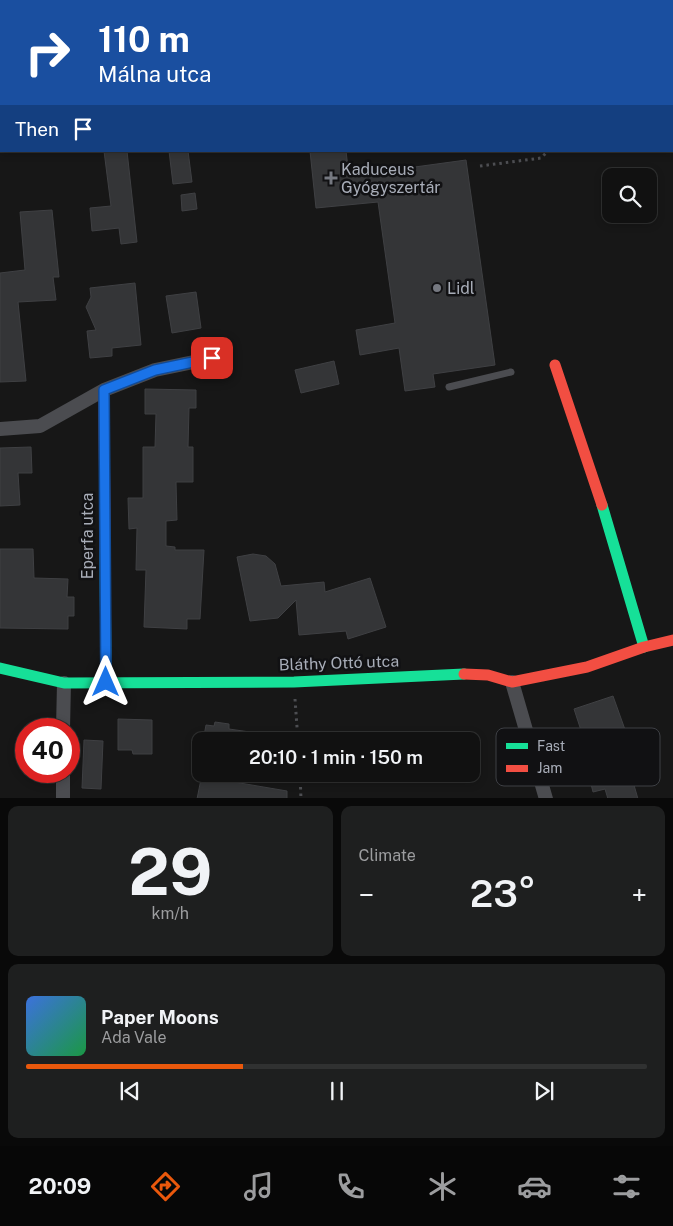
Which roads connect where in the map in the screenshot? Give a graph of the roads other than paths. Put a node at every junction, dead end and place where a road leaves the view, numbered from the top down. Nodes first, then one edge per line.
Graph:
1 (212, 358) dead end
2 (556, 365) dead end
3 (511, 372) dead end
4 (449, 387) dead end
5 (104, 390) junction
6 (0, 429) edge
7 (673, 640) edge
8 (644, 647) junction
9 (0, 668) edge
10 (106, 682) junction
11 (512, 682) junction
12 (64, 683) junction
13 (63, 718) edge
14 (525, 728) edge
15 (63, 783) edge
16 (542, 786) edge
17 (62, 798) edge
18 (546, 798) edge

1 - 5 street
2 - 8 street
3 - 4 lane
5 - 6 street
5 - 10 street, Eperfa utca
7 - 8 street, Bláthy Ottó utca
8 - 11 street, Bláthy Ottó utca
9 - 12 street, Bláthy Ottó utca
10 - 11 street, Bláthy Ottó utca
10 - 12 street, Bláthy Ottó utca
11 - 14 street
12 - 13 street
15 - 17 street
16 - 18 street

